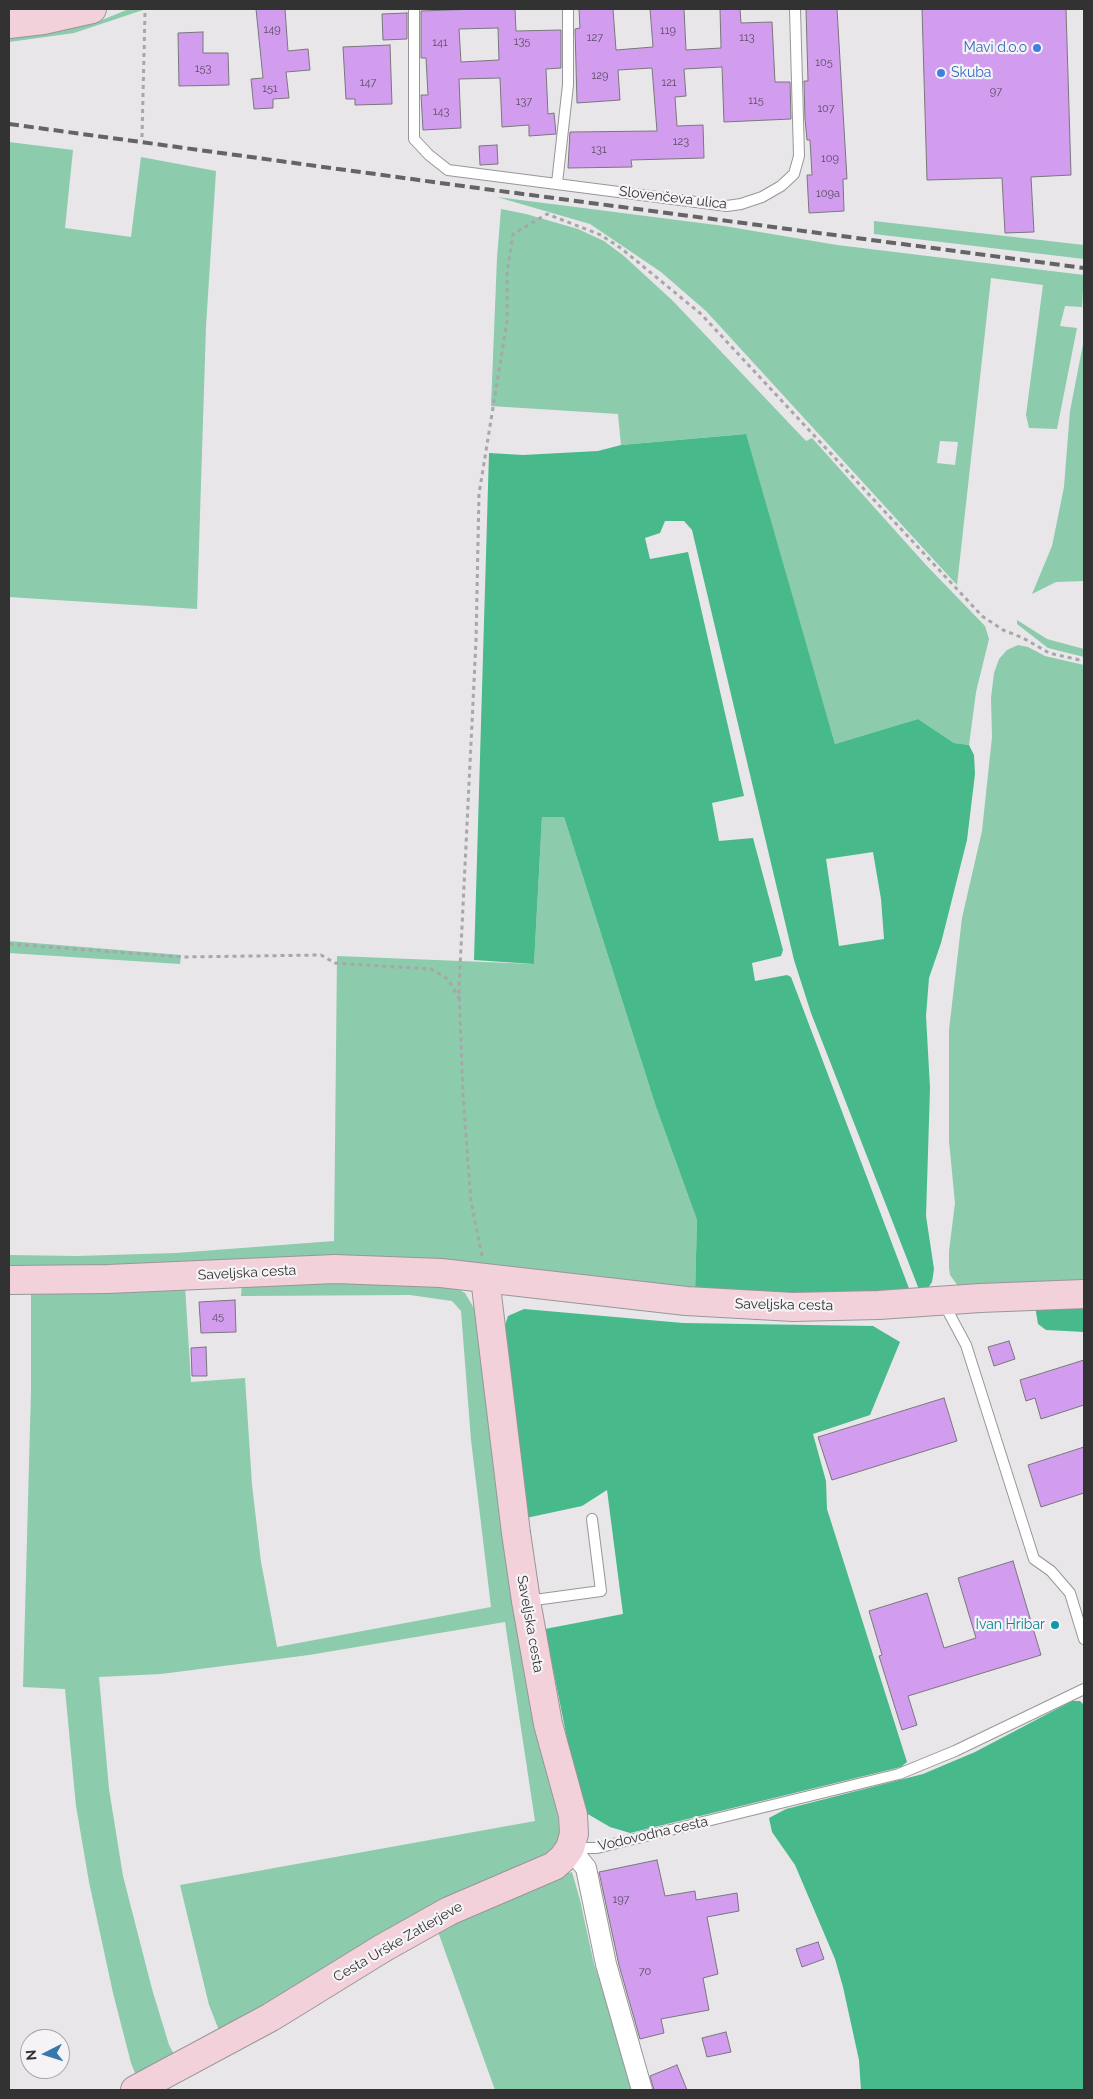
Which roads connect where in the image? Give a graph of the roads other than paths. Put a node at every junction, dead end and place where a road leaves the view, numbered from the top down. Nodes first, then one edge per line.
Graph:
1 (92, 9) edge
2 (414, 9) edge
3 (568, 9) edge
4 (795, 9) edge
5 (9, 24) edge
6 (557, 183) junction
7 (486, 1278) junction
8 (9, 1280) edge
9 (1084, 1294) edge
10 (942, 1301) junction
11 (592, 1519) dead end
12 (526, 1601) junction
13 (1084, 1639) edge
14 (1084, 1689) edge
15 (570, 1848) junction
16 (135, 2090) edge
17 (642, 2090) edge

1 - 5 street
2 - 6 lane, Slovenčeva ulica
3 - 6 lane
4 - 6 lane, Slovenčeva ulica
7 - 8 street, Saveljska cesta
7 - 10 street, Saveljska cesta
7 - 12 street, Saveljska cesta
9 - 10 street, Saveljska cesta
10 - 13 lane
11 - 12 lane
12 - 15 street, Saveljska cesta
14 - 15 lane, Vodovodna cesta
15 - 16 street, Cesta Urške Zatlerjeve
15 - 17 street

